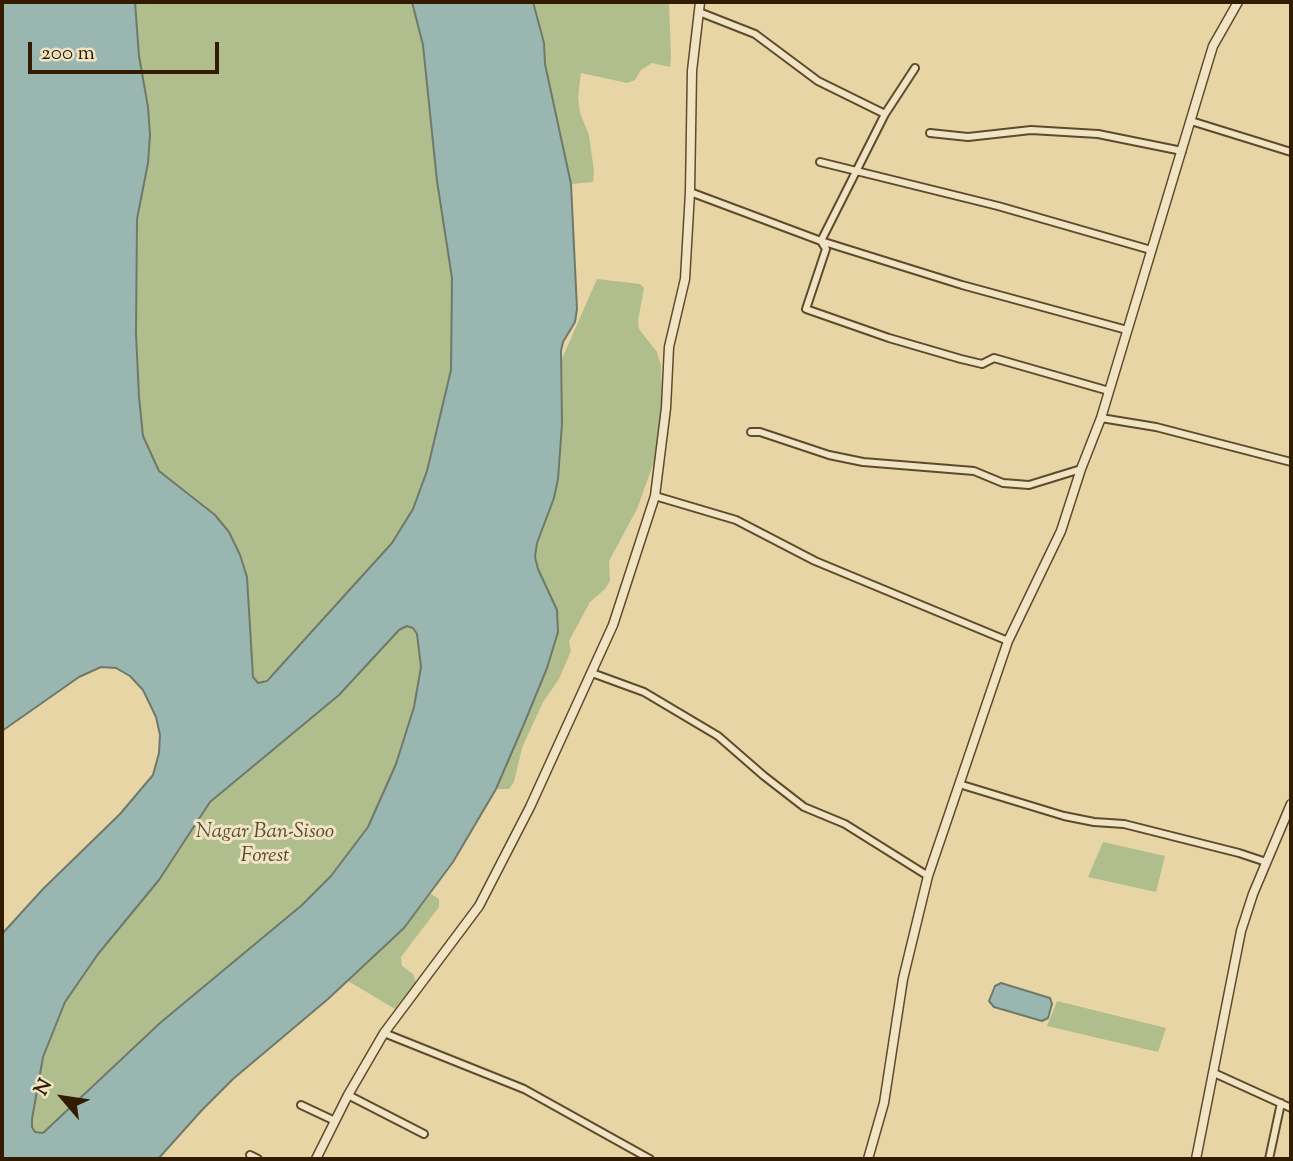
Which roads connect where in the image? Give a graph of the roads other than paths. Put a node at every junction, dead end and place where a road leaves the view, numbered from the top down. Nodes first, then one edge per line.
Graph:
1 (700, 2) edge
2 (1238, 2) edge
3 (699, 12) junction
4 (915, 68) dead end
5 (885, 114) junction
6 (1191, 121) junction
7 (930, 133) dead end
8 (1182, 151) junction
9 (1291, 152) edge
10 (820, 162) dead end
11 (856, 170) junction
12 (690, 192) junction
13 (821, 241) junction
14 (1151, 250) junction
15 (1127, 330) junction
16 (1109, 391) junction
17 (1101, 418) junction
18 (751, 432) dead end
19 (1291, 462) edge
20 (1081, 469) junction
21 (655, 496) junction
22 (1008, 641) junction
23 (592, 673) junction
24 (959, 784) junction
25 (1291, 804) edge
26 (1266, 862) junction
27 (928, 876) junction
28 (384, 1032) junction
29 (1214, 1073) junction
30 (348, 1095) junction
31 (1281, 1103) junction
32 (301, 1105) dead end
33 (1291, 1108) edge
34 (335, 1121) junction
35 (424, 1134) dead end
36 (635, 1151) junction
37 (250, 1155) dead end
38 (258, 1159) edge
39 (316, 1159) edge
40 (633, 1159) edge
41 (650, 1159) edge
42 (868, 1159) edge
43 (1196, 1159) edge
44 (1269, 1159) edge

1 - 3 street
2 - 6 street
3 - 5 street
3 - 12 street
4 - 5 street
5 - 11 street
6 - 8 street
6 - 9 street
7 - 8 street
8 - 14 street
10 - 11 street
11 - 13 street
11 - 14 street
12 - 13 street
12 - 21 street
13 - 15 street
13 - 16 street
14 - 15 street
15 - 16 street
16 - 17 street
17 - 19 street
17 - 20 street
18 - 20 street
20 - 22 street
21 - 22 street
21 - 23 street
22 - 24 street
23 - 27 street
23 - 28 street
24 - 26 street
24 - 27 street
25 - 26 street
26 - 29 street
27 - 42 street
28 - 30 street
28 - 36 street
29 - 31 street
29 - 43 street
30 - 34 street
30 - 35 street
31 - 33 street
31 - 44 street
32 - 34 street
34 - 39 street
36 - 40 street
36 - 41 street
37 - 38 street

